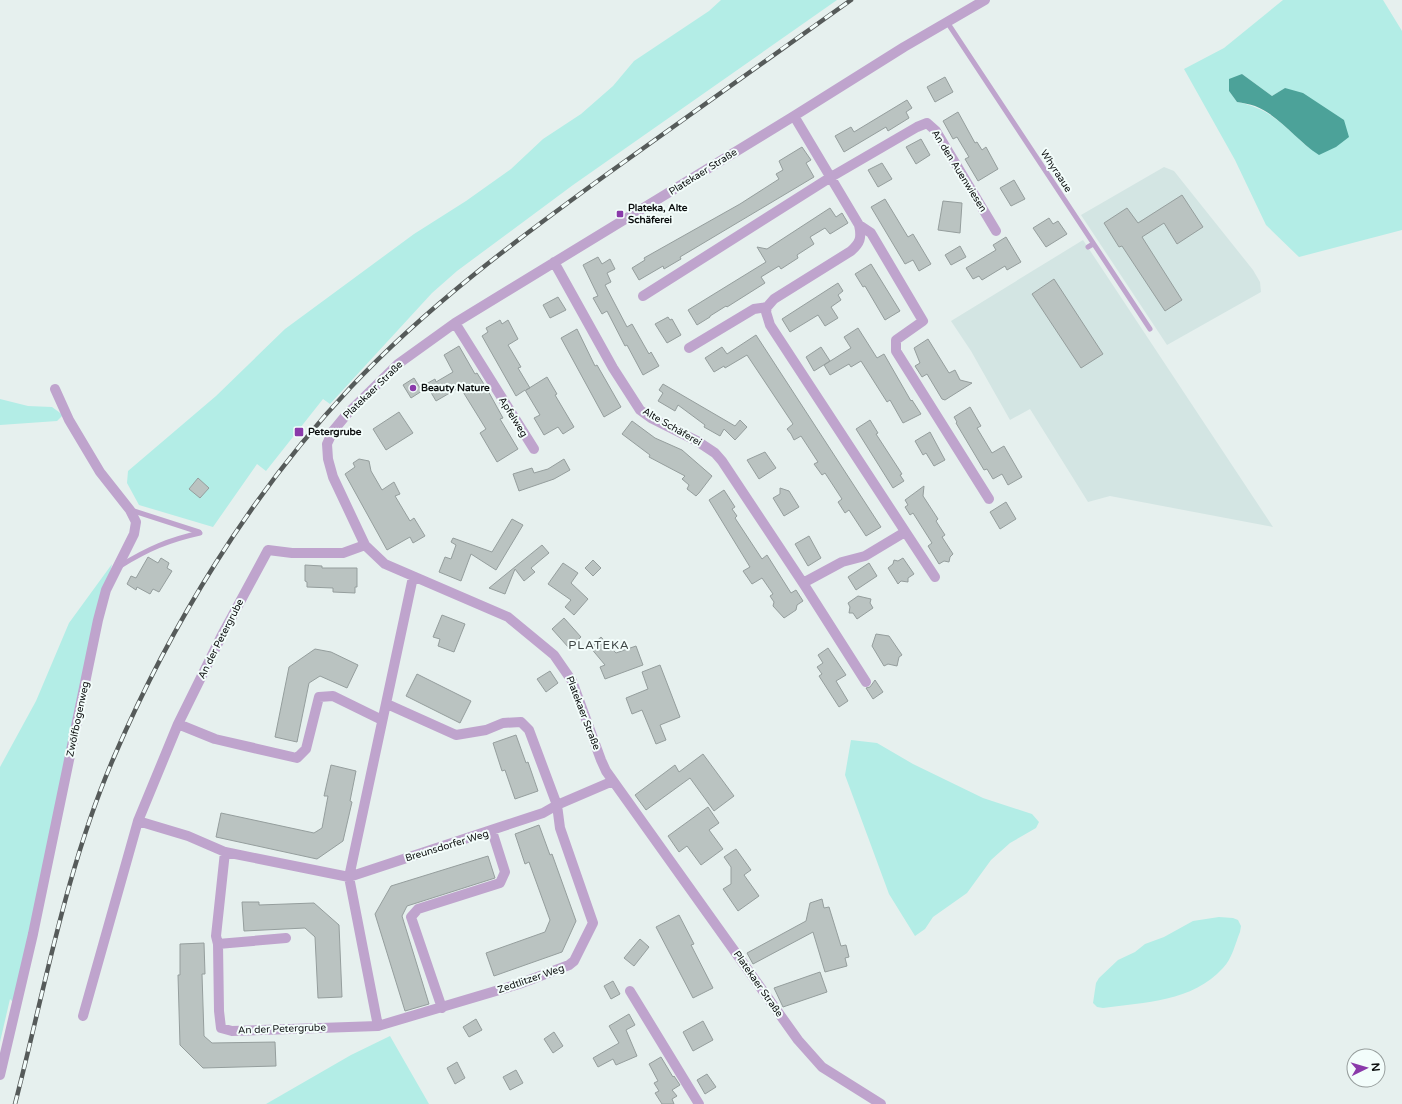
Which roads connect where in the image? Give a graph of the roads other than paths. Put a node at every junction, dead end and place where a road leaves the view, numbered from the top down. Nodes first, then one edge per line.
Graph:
1 (985, 0) edge
2 (947, 22) junction
3 (794, 116) junction
4 (831, 177) junction
5 (859, 225) junction
6 (996, 231) dead end
7 (1093, 244) junction
8 (1088, 247) dead end
9 (554, 262) junction
10 (643, 296) dead end
11 (767, 307) junction
12 (455, 323) junction
13 (1150, 329) dead end
14 (689, 348) dead end
15 (54, 389) dead end
16 (534, 449) dead end
17 (989, 499) dead end
18 (130, 510) junction
19 (905, 532) junction
20 (365, 545) junction
21 (119, 567) junction
22 (412, 577) junction
23 (935, 577) dead end
24 (803, 583) junction
25 (866, 682) dead end
26 (387, 704) junction
27 (382, 720) junction
28 (178, 724) junction
29 (613, 781) junction
30 (557, 805) junction
31 (138, 821) junction
32 (492, 831) junction
33 (225, 852) junction
34 (349, 877) junction
35 (286, 938) dead end
36 (218, 944) junction
37 (630, 991) dead end
38 (442, 1008) junction
39 (83, 1016) dead end
40 (378, 1026) junction
41 (0, 1075) edge
42 (699, 1104) edge
43 (881, 1104) edge

1 - 2 street, Platekaer Straße
2 - 3 street, Platekaer Straße
2 - 7 lane, Whyraaue
3 - 4 street
3 - 9 street, Platekaer Straße
4 - 5 street
4 - 6 street, An den Auenwiesen
4 - 10 street
5 - 11 street
5 - 17 street
7 - 8 lane
7 - 13 lane, Whyraaue
9 - 12 street, Platekaer Straße
9 - 24 street, Alte Schäferei
11 - 14 street
11 - 19 street
12 - 16 street, Apfelweg
12 - 20 street, Platekaer Straße
15 - 18 street, Zwölfbogenweg
18 - 21 street, Zwölfbogenweg
18 - 21 lane
19 - 23 street
19 - 24 street
20 - 22 street, Platekaer Straße
20 - 28 street, An der Petergrube
21 - 41 street, Zwölfbogenweg
22 - 26 street
22 - 29 street, Platekaer Straße
24 - 25 street, Alte Schäferei
26 - 27 street
26 - 30 street, Zedtlitzer Weg
27 - 28 street
27 - 34 street
28 - 31 street, An der Petergrube
29 - 30 street
29 - 43 street, Platekaer Straße
30 - 32 street
30 - 38 street, Zedtlitzer Weg
31 - 33 street
31 - 39 street, An der Petergrube
32 - 34 street, Breunsdorfer Weg
32 - 38 street, Breunsdorfer Weg
33 - 34 street
33 - 36 street, An der Petergrube
34 - 40 street
35 - 36 street
36 - 40 street, An der Petergrube
37 - 42 street
38 - 40 street

